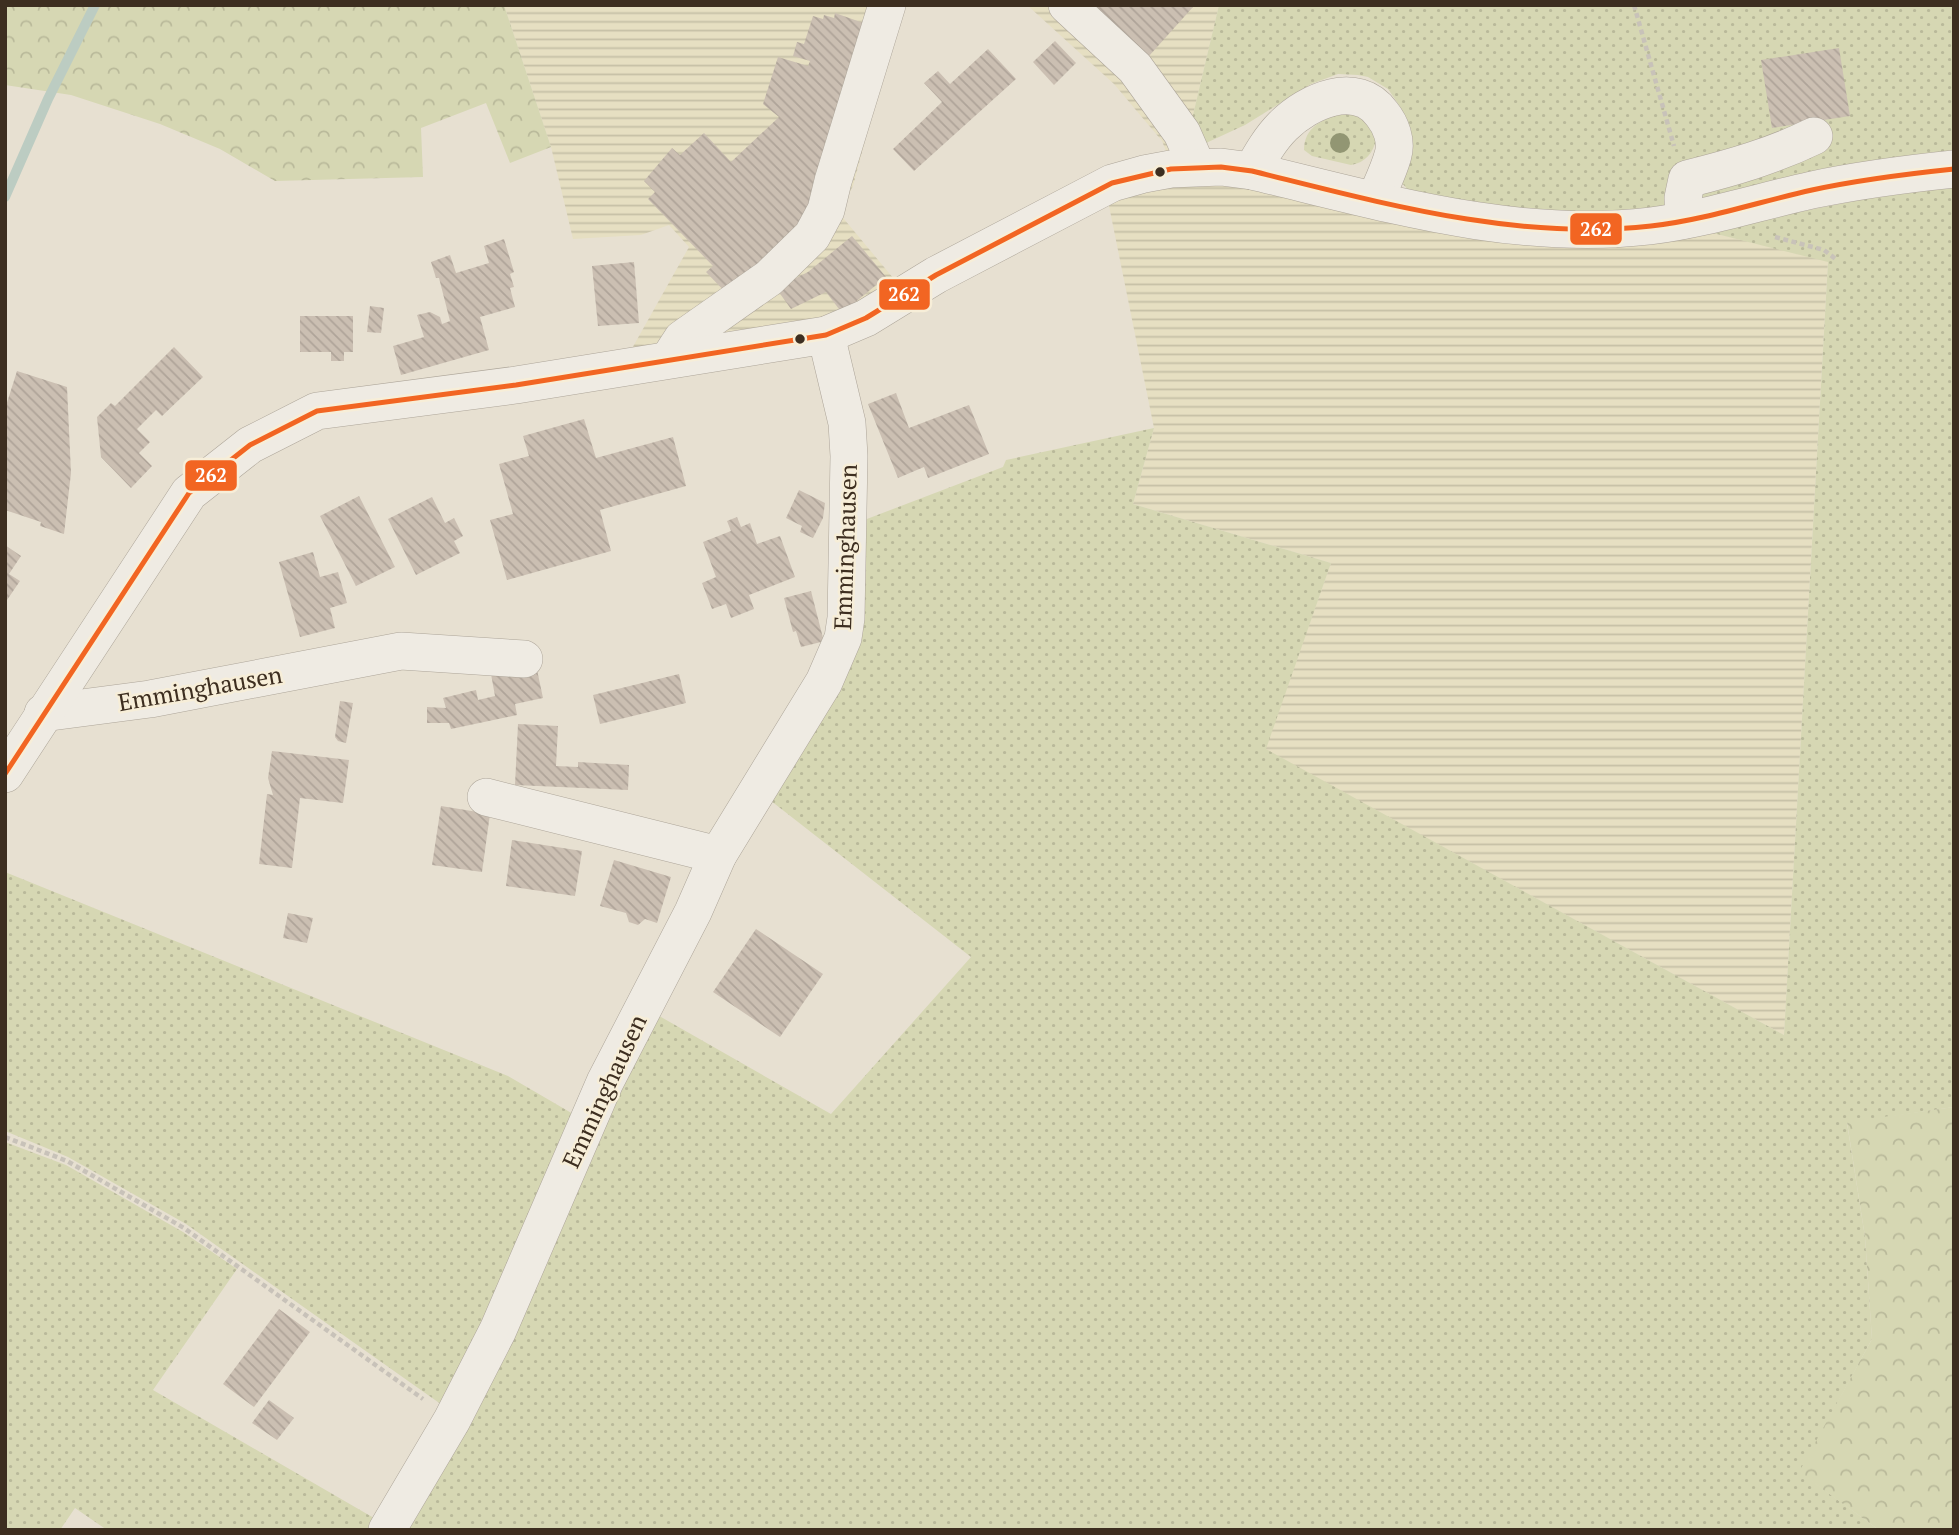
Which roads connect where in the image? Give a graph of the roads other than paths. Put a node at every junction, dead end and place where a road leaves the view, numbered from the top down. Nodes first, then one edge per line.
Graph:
1 (887, 5) edge
2 (1067, 5) edge
3 (1814, 136) dead end
4 (1184, 168) junction
5 (1954, 169) edge
6 (1252, 171) junction
7 (1375, 201) junction
8 (1684, 220) junction
9 (826, 335) junction
10 (668, 359) junction
11 (524, 659) dead end
12 (43, 713) junction
13 (5, 774) edge
14 (486, 797) dead end
15 (719, 855) junction
16 (387, 1530) edge

1 - 10 street
2 - 4 street
3 - 8 street
4 - 6 street
4 - 9 street
5 - 8 street
6 - 7 street
6 - 7 street
7 - 8 street
9 - 10 street
9 - 15 street, Emminghausen
10 - 12 street
11 - 12 street, Emminghausen
12 - 13 street
14 - 15 street
15 - 16 street, Emminghausen

